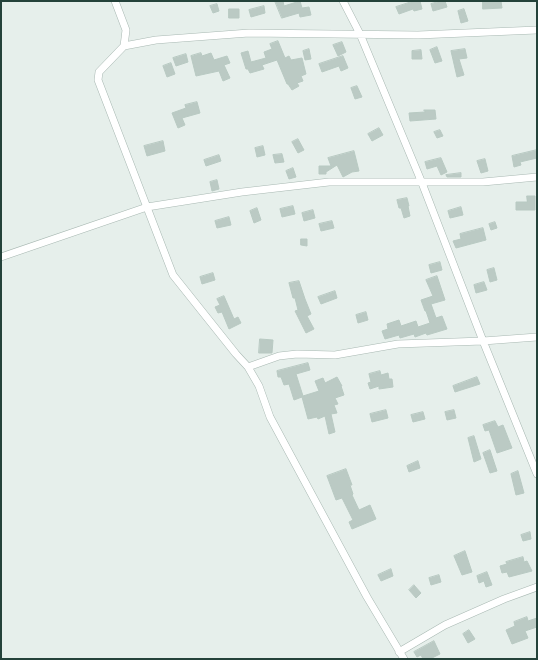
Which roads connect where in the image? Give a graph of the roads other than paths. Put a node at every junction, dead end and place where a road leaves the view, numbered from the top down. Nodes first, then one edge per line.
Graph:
1 (115, 1) edge
2 (343, 1) edge
3 (537, 30) edge
4 (360, 34) junction
5 (124, 46) junction
6 (537, 177) edge
7 (422, 183) junction
8 (147, 207) junction
9 (1, 257) edge
10 (537, 336) edge
11 (483, 341) junction
12 (248, 367) junction
13 (537, 474) edge
14 (537, 587) edge
15 (399, 652) junction
16 (404, 659) edge

1 - 5 street
2 - 4 street
3 - 4 street
4 - 5 street
4 - 7 street
5 - 8 street
6 - 7 street
7 - 8 street
7 - 11 street
8 - 9 street
8 - 12 street
10 - 11 street
11 - 12 street
11 - 13 street
12 - 15 street
14 - 15 street
15 - 16 street

